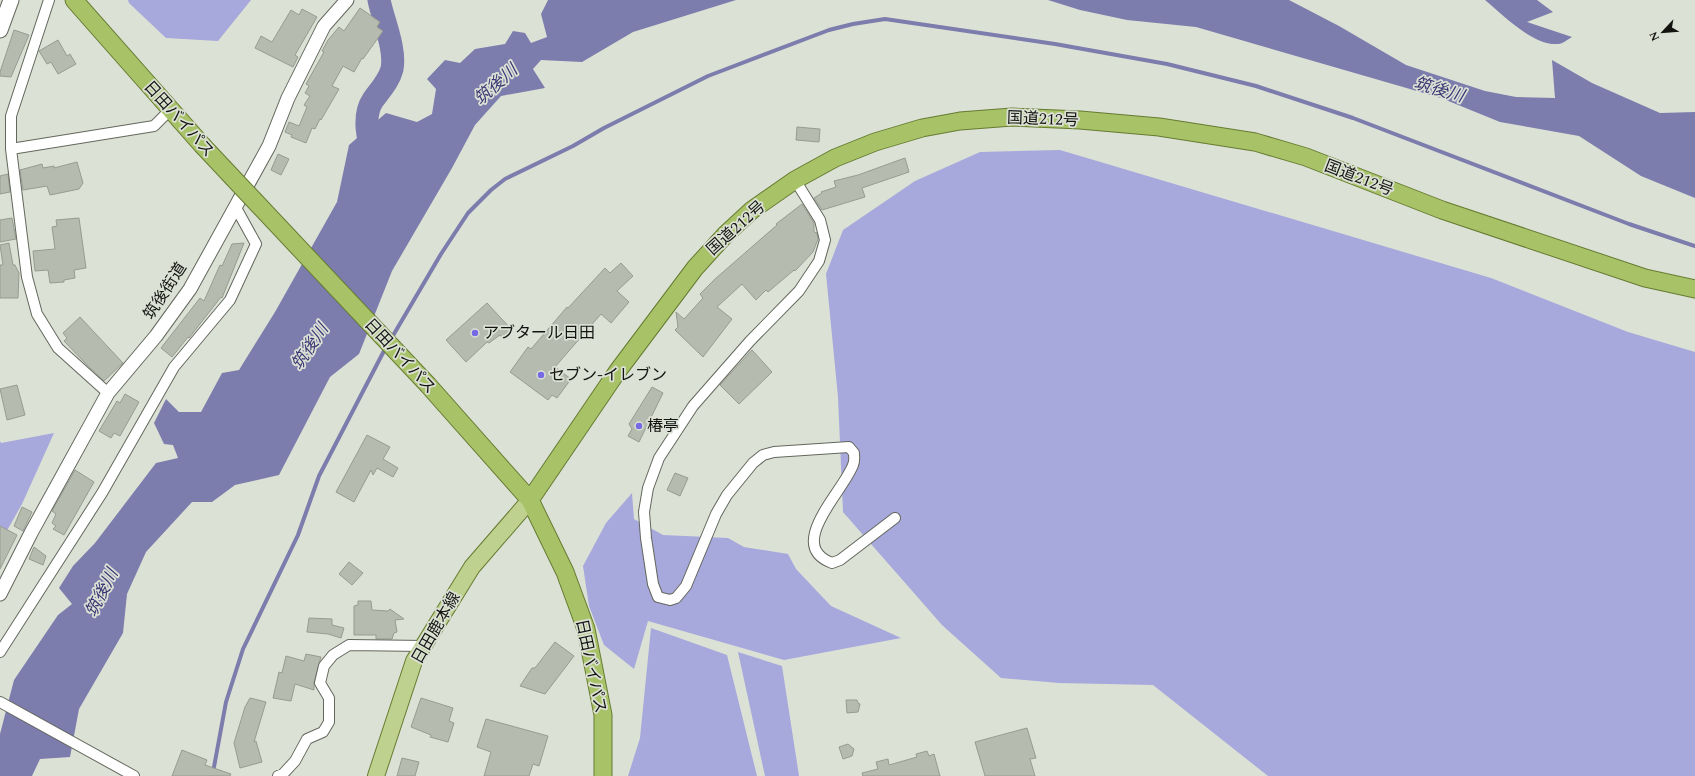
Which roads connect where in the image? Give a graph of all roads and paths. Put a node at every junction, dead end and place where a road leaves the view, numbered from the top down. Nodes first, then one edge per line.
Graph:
1 (11, 0) edge
2 (49, 0) edge
3 (74, 0) edge
4 (347, 0) edge
5 (0, 30) edge
6 (170, 110) junction
7 (11, 149) junction
8 (795, 180) junction
9 (235, 206) junction
10 (1695, 289) edge
11 (108, 393) junction
12 (530, 500) junction
13 (894, 518) dead end
14 (0, 594) edge
15 (424, 646) junction
16 (0, 652) edge
17 (0, 702) edge
18 (134, 776) edge
19 (278, 776) edge
20 (376, 776) edge
21 (603, 776) edge

1 - 5 main road
2 - 7 street
3 - 6 highway, 日田バイパス
4 - 9 street, 筑後街道
6 - 7 street
6 - 12 highway, 日田バイパス, bridge
7 - 11 street
8 - 10 highway, 国道212号
8 - 12 highway, 国道212号
8 - 13 street
9 - 11 street, 筑後街道
9 - 16 street
11 - 14 street, 筑後街道
12 - 15 main road, 日田鹿本線
12 - 21 highway, 日田バイパス
15 - 19 street
15 - 20 main road, 日田鹿本線
17 - 18 street

